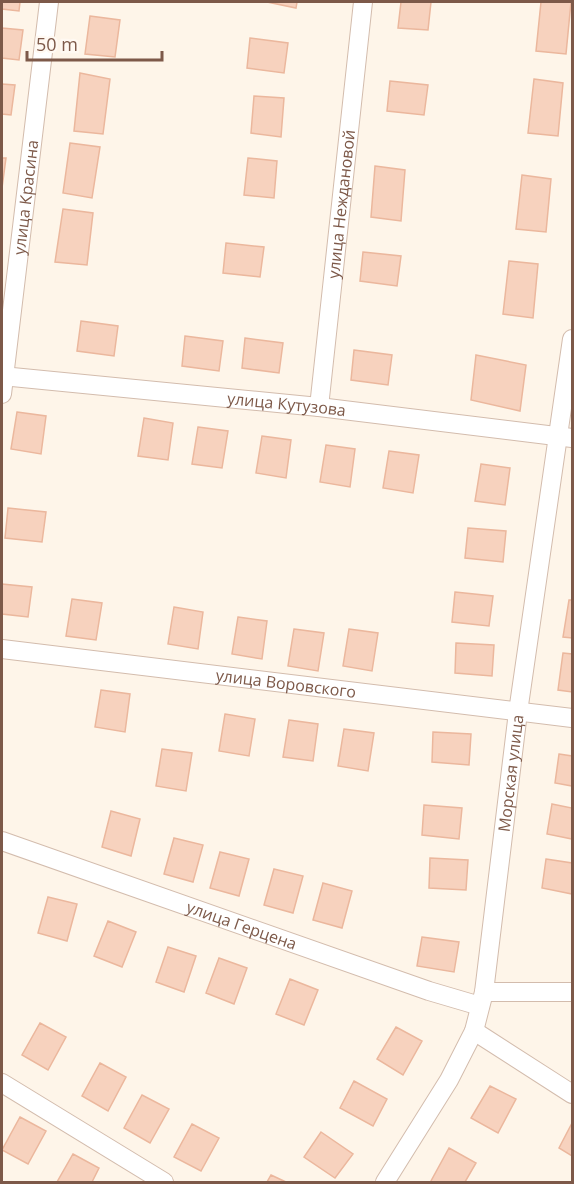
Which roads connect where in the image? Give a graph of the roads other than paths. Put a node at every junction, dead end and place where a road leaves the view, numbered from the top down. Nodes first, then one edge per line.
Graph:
1 (50, 2) edge
2 (363, 2) edge
3 (573, 339) edge
4 (2, 382) edge
5 (319, 406) junction
6 (566, 437) edge
7 (2, 649) edge
8 (518, 712) junction
9 (573, 718) edge
10 (2, 841) edge
11 (573, 992) edge
12 (482, 999) junction
13 (474, 1031) junction
14 (2, 1083) edge
15 (573, 1094) edge
16 (164, 1182) edge
17 (385, 1182) edge

1 - 4 street, улица Красина
2 - 5 street, улица Неждановой
3 - 6 street, Морская улица
4 - 5 street, улица Кутузова
5 - 6 street, улица Кутузова
6 - 8 street, Морская улица
7 - 8 street, улица Воровского
8 - 9 street, улица Воровского
8 - 12 street, Морская улица
10 - 12 street, улица Герцена
11 - 12 street, улица Герцена
12 - 13 street, Морская улица
13 - 15 street
13 - 17 street, Морская улица
14 - 16 street

